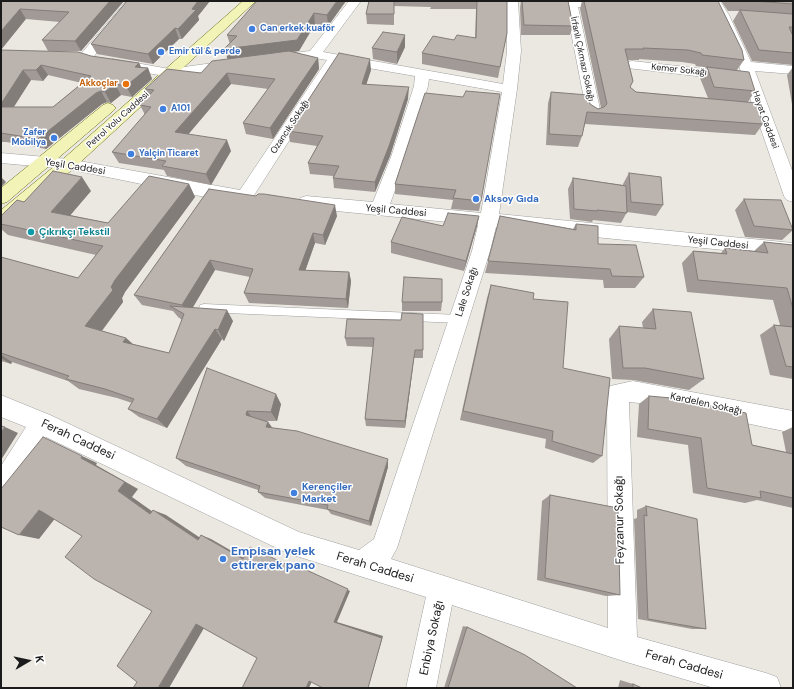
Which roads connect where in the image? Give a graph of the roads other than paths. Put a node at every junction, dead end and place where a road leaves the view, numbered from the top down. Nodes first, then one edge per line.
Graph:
1 (132, 1) edge
2 (234, 1) edge
3 (250, 1) edge
4 (355, 1) edge
5 (512, 2) edge
6 (571, 4) junction
7 (619, 4) edge
8 (698, 4) edge
9 (717, 7) edge
10 (738, 16) dead end
11 (314, 54) junction
12 (72, 57) edge
13 (86, 57) junction
14 (335, 58) junction
15 (261, 61) edge
16 (246, 63) edge
17 (632, 65) dead end
18 (793, 70) edge
19 (163, 71) junction
20 (748, 72) junction
21 (422, 73) junction
22 (510, 89) junction
23 (744, 107) edge
24 (760, 109) junction
25 (594, 114) edge
26 (1, 158) edge
27 (45, 162) junction
28 (68, 164) junction
29 (253, 196) joint
30 (793, 196) edge
31 (1, 198) edge
32 (292, 200) edge
33 (379, 210) junction
34 (488, 219) junction
35 (1, 220) edge
36 (793, 250) edge
37 (204, 308) edge
38 (459, 319) junction
39 (618, 393) joint
40 (1, 406) edge
41 (793, 422) edge
42 (42, 423) junction
43 (1, 488) edge
44 (362, 564) junction
45 (442, 588) junction
46 (623, 647) junction
47 (421, 688) edge
48 (766, 688) edge

1 - 13 street
2 - 19 main road, Petrol Yolu Caddesi
3 - 19 main road, Petrol Yolu Caddesi
4 - 11 street
5 - 6 street
5 - 22 street, Lale Sokağı
6 - 7 street
6 - 25 street, İrfanlı Çıkmazı Sokağı
8 - 9 street
9 - 10 street
9 - 20 street, Hayat Caddesi
11 - 14 street
11 - 15 street
12 - 13 street
13 - 19 street
14 - 21 street
14 - 29 street, Ozancık Sokağı
16 - 19 street
17 - 20 street, Kemer Sokağı
18 - 20 street, Kemer Sokağı
19 - 27 main road, Petrol Yolu Caddesi
19 - 28 main road, Petrol Yolu Caddesi
20 - 24 street, Hayat Caddesi
21 - 22 street
21 - 33 street
22 - 34 street, Lale Sokağı
23 - 24 street
24 - 30 street, Hayat Caddesi
26 - 27 street, Yeşil Caddesi
27 - 28 street, Yeşil Caddesi
27 - 31 main road, Petrol Yolu Caddesi
28 - 29 street, Yeşil Caddesi
28 - 35 main road, Petrol Yolu Caddesi
32 - 33 street, Yeşil Caddesi
33 - 34 street, Yeşil Caddesi
34 - 36 street, Yeşil Caddesi
34 - 38 street, Lale Sokağı
37 - 38 lane
38 - 44 street, Lale Sokağı
39 - 41 street, Kardelen Sokağı
39 - 46 street, Feyzanur Sokağı
40 - 42 street, Ferah Caddesi
42 - 43 street
42 - 44 street, Ferah Caddesi
44 - 45 street, Ferah Caddesi
45 - 46 street, Ferah Caddesi
45 - 47 street, Enbiya Sokağı
46 - 48 street, Ferah Caddesi

